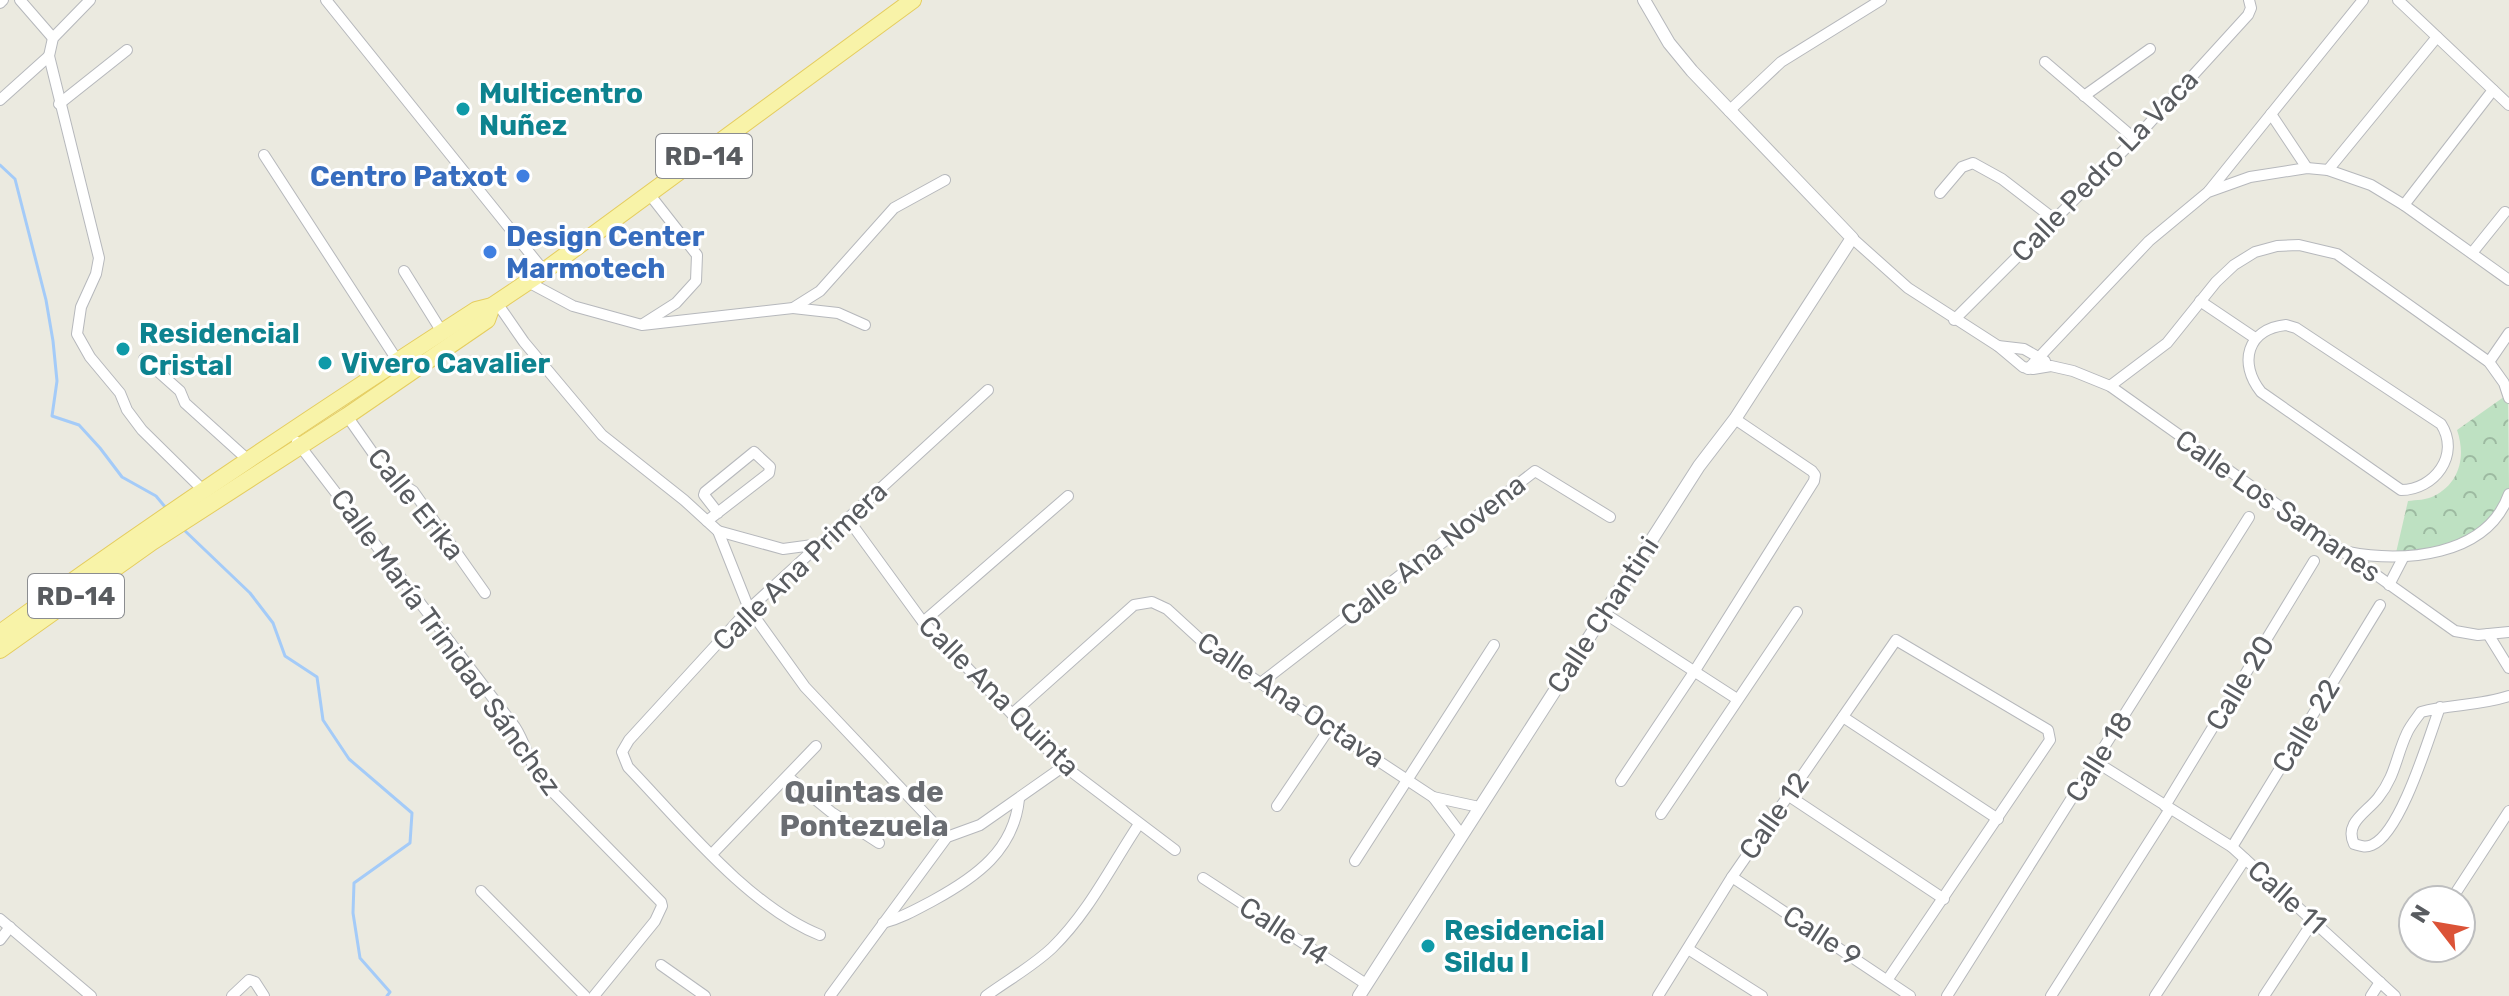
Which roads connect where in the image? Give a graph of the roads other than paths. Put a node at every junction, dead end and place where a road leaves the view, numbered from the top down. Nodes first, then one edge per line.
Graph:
1 (20, 0) edge
2 (90, 0) edge
3 (326, 0) edge
4 (913, 0) edge
5 (1644, 0) edge
6 (1881, 0) edge
7 (2363, 0) edge
8 (2398, 0) edge
9 (2250, 4) edge
10 (2437, 37) junction
11 (53, 38) junction
12 (2150, 49) dead end
13 (127, 50) dead end
14 (49, 56) junction
15 (2045, 62) dead end
16 (2493, 90) junction
17 (2084, 96) junction
18 (0, 100) edge
19 (59, 104) junction
20 (2509, 105) edge
21 (1729, 111) junction
22 (2271, 114) junction
23 (2135, 139) junction
24 (264, 155) dead end
25 (2307, 168) junction
26 (2328, 170) junction
27 (945, 180) dead end
28 (2208, 192) junction
29 (1940, 193) dead end
30 (650, 195) junction
31 (2404, 205) junction
32 (2505, 212) dead end
33 (2054, 219) junction
34 (1852, 238) junction
35 (2472, 253) junction
36 (404, 271) dead end
37 (544, 271) junction
38 (2509, 280) edge
39 (528, 282) junction
40 (2200, 301) junction
41 (494, 304) junction
42 (793, 308) junction
43 (1954, 320) junction
44 (642, 325) junction
45 (865, 325) dead end
46 (442, 332) junction
47 (2509, 333) edge
48 (2255, 338) junction
49 (1998, 346) junction
50 (2040, 356) junction
51 (144, 359) dead end
52 (397, 360) junction
53 (2489, 362) junction
54 (2048, 365) junction
55 (2028, 369) junction
56 (2110, 386) junction
57 (988, 390) dead end
58 (2509, 398) edge
59 (347, 416) junction
60 (1735, 419) junction
61 (289, 430) junction
62 (299, 446) junction
63 (247, 459) junction
64 (198, 492) junction
65 (2509, 494) edge
66 (1068, 496) dead end
67 (718, 513) junction
68 (1610, 517) dead end
69 (2249, 517) dead end
70 (848, 519) junction
71 (707, 521) junction
72 (718, 531) junction
73 (147, 536) junction
74 (820, 544) junction
75 (2342, 551) junction
76 (2403, 558) junction
77 (2314, 561) dead end
78 (2389, 585) junction
79 (485, 593) dead end
80 (2380, 605) dead end
81 (749, 609) junction
82 (1797, 612) dead end
83 (1604, 613) junction
84 (923, 622) junction
85 (2509, 632) edge
86 (0, 633) edge
87 (2488, 634) junction
88 (1494, 645) dead end
89 (0, 650) edge
90 (2509, 668) edge
91 (1694, 672) junction
92 (1262, 682) junction
93 (2509, 696) edge
94 (1737, 699) junction
95 (2440, 707) junction
96 (1012, 714) junction
97 (1843, 717) junction
98 (1329, 729) junction
99 (816, 746) dead end
100 (2096, 762) junction
101 (1064, 766) junction
102 (788, 777) junction
103 (1408, 780) junction
104 (1621, 781) dead end
105 (1789, 796) junction
106 (1433, 797) junction
107 (1019, 799) junction
108 (1277, 806) dead end
109 (1479, 807) junction
110 (2168, 807) junction
111 (2509, 811) edge
112 (1661, 814) dead end
113 (1998, 819) junction
114 (1139, 824) junction
115 (1461, 834) junction
116 (947, 837) junction
117 (879, 843) dead end
118 (2232, 847) junction
119 (1175, 850) dead end
120 (712, 854) junction
121 (2245, 859) junction
122 (1355, 861) dead end
123 (1732, 877) junction
124 (1203, 878) dead end
125 (2461, 884) edge
126 (481, 891) dead end
127 (1944, 899) junction
128 (0, 919) edge
129 (2314, 920) junction
130 (883, 923) junction
131 (10, 927) junction
132 (820, 935) dead end
133 (0, 940) edge
134 (1688, 949) junction
135 (661, 965) dead end
136 (1888, 979) junction
137 (2380, 982) junction
138 (1366, 984) junction
139 (91, 996) edge
140 (232, 996) edge
141 (264, 996) edge
142 (585, 996) edge
143 (594, 996) edge
144 (705, 996) edge
145 (830, 996) edge
146 (986, 996) edge
147 (1359, 996) edge
148 (1658, 996) edge
149 (1762, 996) edge
150 (1910, 996) edge
151 (1947, 996) edge
152 (2051, 996) edge
153 (2155, 996) edge
154 (2264, 996) edge
155 (2371, 996) edge
156 (2395, 996) edge

1 - 11 street
2 - 11 street
3 - 37 street
4 - 30 main road, RD-14
5 - 21 street
6 - 21 street
7 - 22 street
8 - 10 street
9 - 23 street, Calle Pedro La Vaca
10 - 16 street
10 - 26 street
11 - 14 street
12 - 17 street
13 - 19 street
14 - 18 street
14 - 19 street
15 - 17 street
16 - 20 street
16 - 31 street
17 - 23 street
19 - 64 street
21 - 34 street
22 - 25 street
22 - 28 street
23 - 33 street, Calle Pedro La Vaca
24 - 52 street
25 - 26 street
25 - 28 street
26 - 31 street
27 - 42 street
28 - 50 street
29 - 33 street
30 - 37 main road, RD-14
30 - 44 street
31 - 35 street
32 - 35 street
33 - 43 street, Calle Pedro La Vaca
34 - 43 street
34 - 60 street, Calle Chantini
35 - 38 street
36 - 46 street
37 - 39 main road, RD-14
39 - 41 main road, RD-14
39 - 44 street
40 - 48 street
40 - 53 street
40 - 56 street
41 - 46 main road, RD-14
41 - 59 main road, RD-14
41 - 71 street
42 - 44 street
42 - 45 street
43 - 49 street
46 - 52 main road, RD-14
47 - 53 street
48 - 48 street
49 - 50 street
49 - 55 street
50 - 54 street
50 - 55 street
51 - 63 street
52 - 61 main road, RD-14
53 - 58 street
54 - 55 street, Calle Los Samanes
54 - 56 street, Calle Los Samanes
56 - 75 street, Calle Los Samanes
57 - 70 street, Calle Ana Primera
59 - 62 main road, RD-14
59 - 79 street, Calle Erika
60 - 83 street, Calle Chantini
60 - 91 street
61 - 62 street, Calle María Trinidad Sánchez
61 - 63 main road, RD-14
62 - 73 main road, RD-14
62 - 143 street, Calle María Trinidad Sánchez
63 - 64 main road, RD-14
64 - 73 main road, RD-14
65 - 76 street
66 - 84 street
67 - 67 street
67 - 71 street
68 - 92 street, Calle Ana Novena
69 - 100 street, Calle 18
70 - 74 street, Calle Ana Primera
70 - 84 street, Calle Ana Quinta
71 - 72 street
72 - 74 street
72 - 81 street
73 - 86 main road, RD-14
73 - 89 main road, RD-14
74 - 81 street, Calle Ana Primera
75 - 76 street
75 - 78 street, Calle Los Samanes
76 - 78 street
77 - 110 street, Calle 20
78 - 87 street, Calle Los Samanes
80 - 118 street, Calle 22
81 - 116 street
81 - 120 street, Calle Ana Primera
82 - 94 street
83 - 91 street
83 - 109 street, Calle Chantini
84 - 96 street, Calle Ana Quinta
85 - 87 street, Calle Los Samanes
87 - 90 street
88 - 103 street
91 - 94 street
91 - 104 street
92 - 96 street, Calle Ana Octava
92 - 98 street, Calle Ana Octava
93 - 95 street
94 - 112 street
95 - 95 street
96 - 101 street, Calle Ana Quinta
97 - 105 street, Calle 12
97 - 113 street
97 - 113 street, Calle 12
98 - 103 street, Calle Ana Octava
98 - 108 street
99 - 102 street
100 - 110 street, Calle 11
100 - 151 street, Calle 18
101 - 107 street
101 - 114 street, Calle Ana Quinta
102 - 117 street
102 - 120 street
103 - 106 street, Calle Ana Octava
103 - 122 street
105 - 123 street, Calle 12
105 - 127 street
106 - 109 street, Calle Ana Octava
106 - 115 street, Calle Ana Octava
107 - 116 street
107 - 130 street
109 - 115 street, Calle Chantini
110 - 118 street, Calle 11
110 - 152 street, Calle 20
111 - 125 street
113 - 127 street
114 - 119 street, Calle Ana Quinta
114 - 146 street
115 - 138 street, Calle Chantini
116 - 130 street
118 - 121 street, Calle 11
120 - 132 street
121 - 129 street, Calle 11
121 - 153 street
123 - 134 street, Calle 12
123 - 136 street, Calle 9
124 - 138 street, Calle 14
126 - 142 street
127 - 136 street
128 - 131 street
129 - 137 street, Calle 11
129 - 154 street
130 - 145 street
131 - 133 street
131 - 139 street
134 - 148 street, Calle 12
134 - 149 street
135 - 144 street
136 - 150 street, Calle 9
137 - 155 street
137 - 156 street, Calle 11
138 - 147 street, Calle Chantini
140 - 141 street

